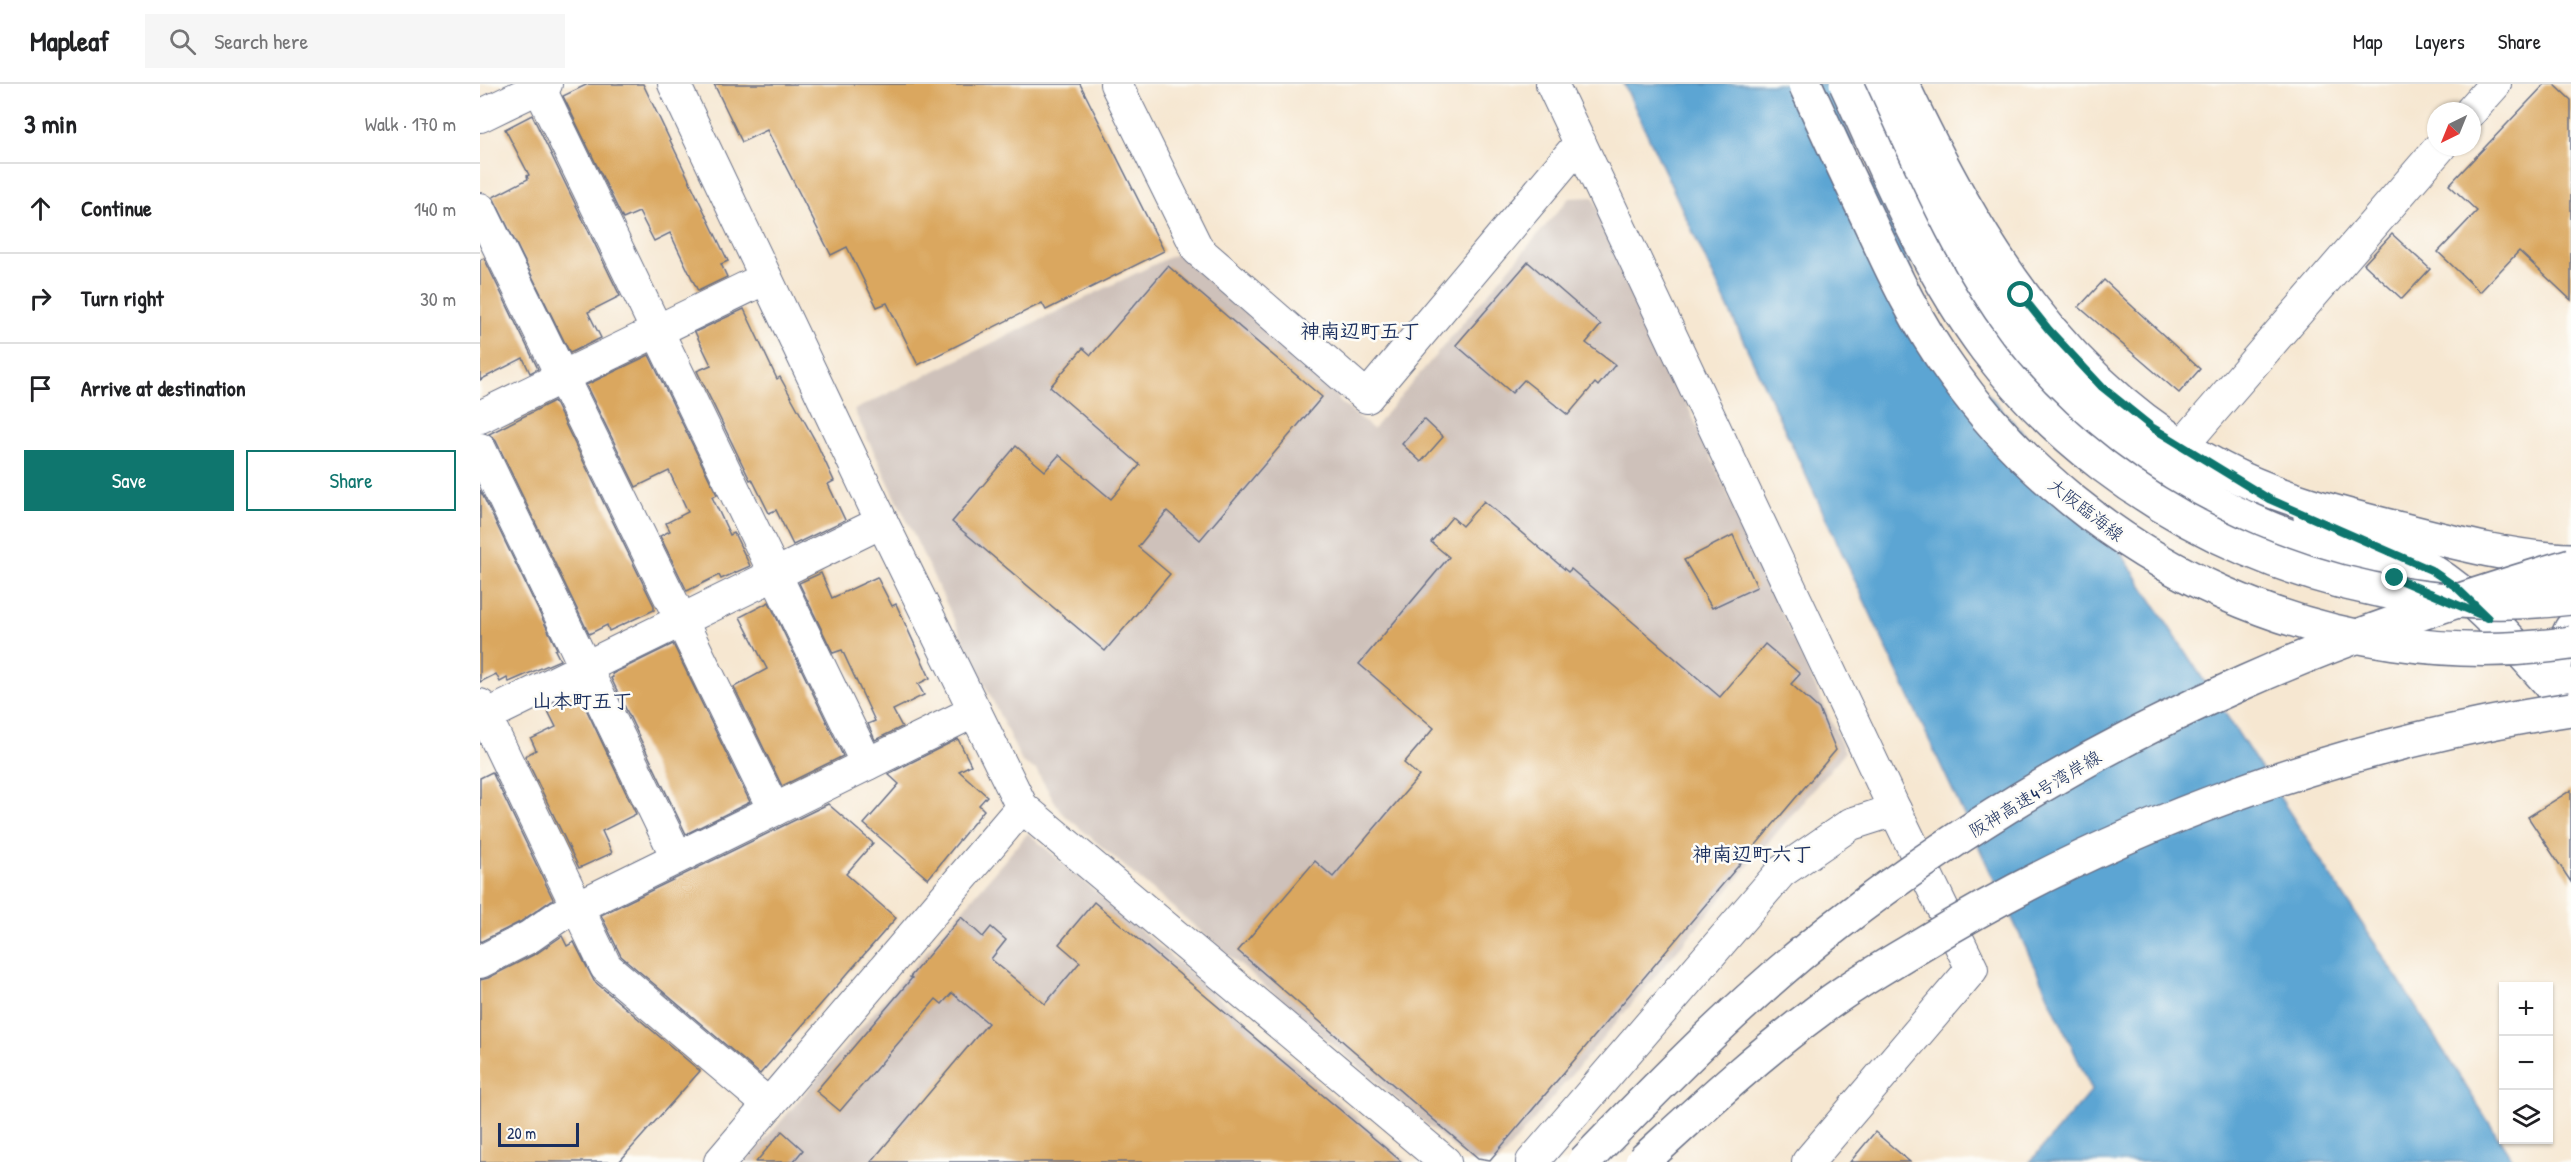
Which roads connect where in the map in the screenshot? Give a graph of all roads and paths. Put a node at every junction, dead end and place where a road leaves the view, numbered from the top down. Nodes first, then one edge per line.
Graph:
1 (674, 84) edge
2 (1116, 84) edge
3 (1552, 84) edge
4 (1805, 84) edge
5 (1846, 84) edge
6 (1870, 84) edge
7 (1902, 84) edge
8 (2494, 84) edge
9 (542, 86) edge
10 (2479, 102) edge
11 (480, 116) edge
12 (1580, 142) junction
13 (2432, 156) edge
14 (480, 209) edge
15 (766, 278) junction
16 (658, 331) junction
17 (561, 377) junction
18 (480, 417) edge
19 (2182, 446) junction
20 (480, 449) edge
21 (882, 522) junction
22 (2571, 546) edge
23 (2511, 552) junction
24 (2571, 562) edge
25 (776, 576) junction
26 (2571, 598) edge
27 (2488, 618) junction
28 (682, 621) junction
29 (2571, 629) edge
30 (2571, 643) edge
31 (587, 668) junction
32 (2567, 694) edge
33 (975, 711) junction
34 (482, 713) edge
35 (867, 764) junction
36 (1022, 807) junction
37 (774, 810) junction
38 (1895, 810) junction
39 (677, 857) junction
40 (578, 907) junction
41 (480, 962) edge
42 (769, 1104) junction
43 (720, 1162) edge
44 (1445, 1162) edge
45 (1532, 1162) edge
46 (1584, 1162) edge
47 (1642, 1162) edge
48 (1808, 1162) edge

1 - 15 street
2 - 12 street
3 - 12 street
4 - 30 main road, 大阪臨海線, bridge
5 - 26 main road, bridge
6 - 27 main road
7 - 19 main road
8 - 10 street
9 - 11 street
9 - 16 street
12 - 38 street
13 - 19 street
14 - 17 street
15 - 16 street
15 - 21 street
16 - 17 street
16 - 25 street
17 - 18 street
17 - 28 street
19 - 23 main road
19 - 27 main road
20 - 31 street
21 - 25 street
21 - 33 street
22 - 23 street
23 - 24 main road
24 - 46 main road, 阪神高速4号湾岸線, bridge
25 - 28 street
25 - 35 street
27 - 32 main road
28 - 31 street
28 - 37 street
29 - 32 main road
31 - 34 street
31 - 39 street
32 - 47 main road, bridge
33 - 35 street
33 - 36 street
34 - 40 street
35 - 37 street
36 - 42 street
36 - 44 street
37 - 39 street
38 - 45 street
38 - 48 street
39 - 40 street
40 - 41 street
40 - 42 street
42 - 43 street

